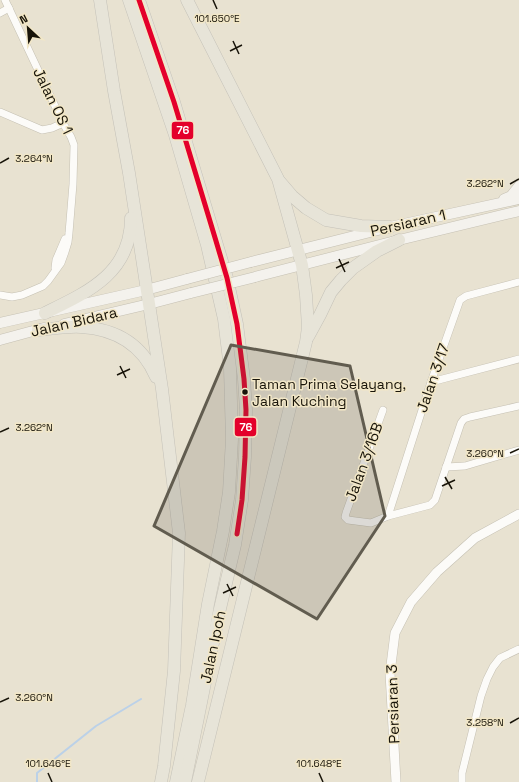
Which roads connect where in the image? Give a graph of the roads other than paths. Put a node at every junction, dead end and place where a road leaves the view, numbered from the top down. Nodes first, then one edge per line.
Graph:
1 (5, 0) edge
2 (100, 0) edge
3 (129, 0) edge
4 (139, 0) edge
5 (187, 0) edge
6 (9, 8) junction
7 (0, 13) edge
8 (0, 112) edge
9 (63, 123) junction
10 (129, 173) junction
11 (278, 179) junction
12 (519, 186) edge
13 (519, 199) edge
14 (495, 204) junction
15 (519, 211) edge
16 (390, 227) junction
17 (399, 240) junction
18 (298, 250) junction
19 (251, 262) joint
20 (302, 265) junction
21 (256, 277) joint
22 (519, 282) edge
23 (146, 290) junction
24 (0, 295) edge
25 (149, 304) junction
26 (45, 313) junction
27 (2, 322) edge
28 (38, 330) junction
29 (0, 340) edge
30 (306, 342) junction
31 (519, 359) edge
32 (430, 382) junction
33 (162, 388) junction
34 (519, 406) edge
35 (383, 410) dead end
36 (519, 450) edge
37 (446, 467) junction
38 (519, 514) edge
39 (388, 516) junction
40 (519, 648) edge
41 (161, 782) edge
42 (176, 782) edge
43 (185, 782) edge
44 (198, 782) edge
45 (396, 782) edge
46 (462, 782) edge

1 - 6 street, Jalan OS 1
2 - 10 highway
3 - 42 highway, Jalan Ipoh
4 - 43 highway, Jalan Ipoh
5 - 11 highway
6 - 7 street
6 - 9 street, Jalan OS 1
8 - 9 street
9 - 24 street, Jalan OS 1
10 - 23 highway
10 - 26 highway
11 - 16 highway
11 - 18 highway
12 - 14 main road
13 - 14 main road, Persiaran 1
14 - 16 main road, Persiaran 1
15 - 17 main road, Persiaran 1
16 - 18 main road, Persiaran 1
17 - 20 main road, Persiaran 1
17 - 30 highway
18 - 19 main road, Persiaran 1
18 - 20 highway
19 - 23 main road, Jalan Bidara, bridge
20 - 21 main road, Persiaran 1
20 - 30 highway
21 - 25 main road, Jalan Bidara, bridge
22 - 32 street, Jalan 3/17
23 - 25 highway
23 - 26 main road, Jalan Bidara
25 - 28 main road, Jalan Bidara
25 - 33 highway
26 - 27 main road, Jalan Bidara
28 - 29 main road, Jalan Bidara
28 - 33 highway
30 - 44 highway
31 - 32 street
32 - 39 street, Jalan 3/17
33 - 41 highway
34 - 37 street
35 - 39 street, Jalan 3/16B
36 - 37 street
37 - 39 street
38 - 45 street, Persiaran 3
40 - 46 street

